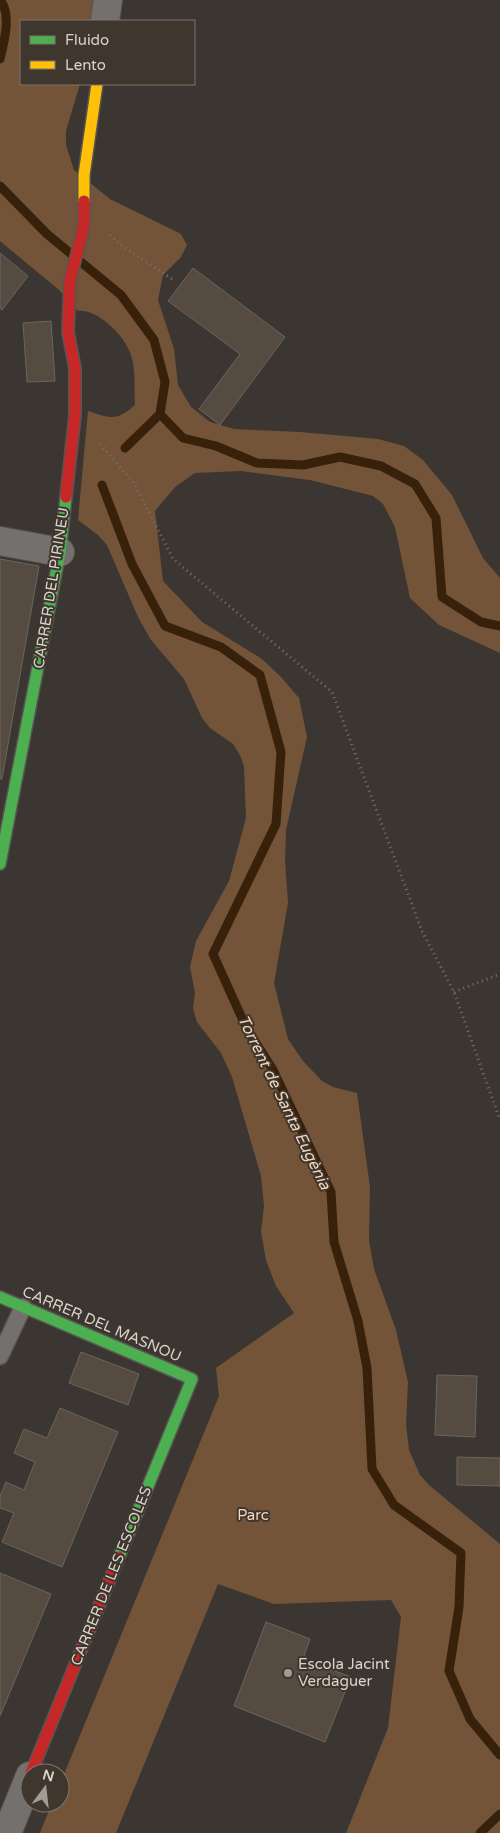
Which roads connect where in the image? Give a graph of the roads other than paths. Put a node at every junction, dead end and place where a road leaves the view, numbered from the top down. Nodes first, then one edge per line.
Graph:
1 (108, 0) edge
2 (105, 20) edge
3 (97, 85) edge
4 (0, 541) edge
5 (60, 552) junction
6 (0, 864) edge
7 (0, 1297) edge
8 (23, 1307) junction
9 (0, 1356) edge
10 (192, 1379) joint
11 (35, 1763) edge
12 (20, 1799) edge
13 (6, 1833) edge

1 - 2 street
3 - 5 street, CARRER DEL PIRINEU
4 - 5 street
5 - 6 street, CARRER DEL PIRINEU
7 - 8 street, CARRER DEL MASNOU
8 - 9 lane
8 - 10 street, CARRER DEL MASNOU
10 - 11 street, CARRER DE LES ESCOLES
12 - 13 street, CARRER DE LES ESCOLES

